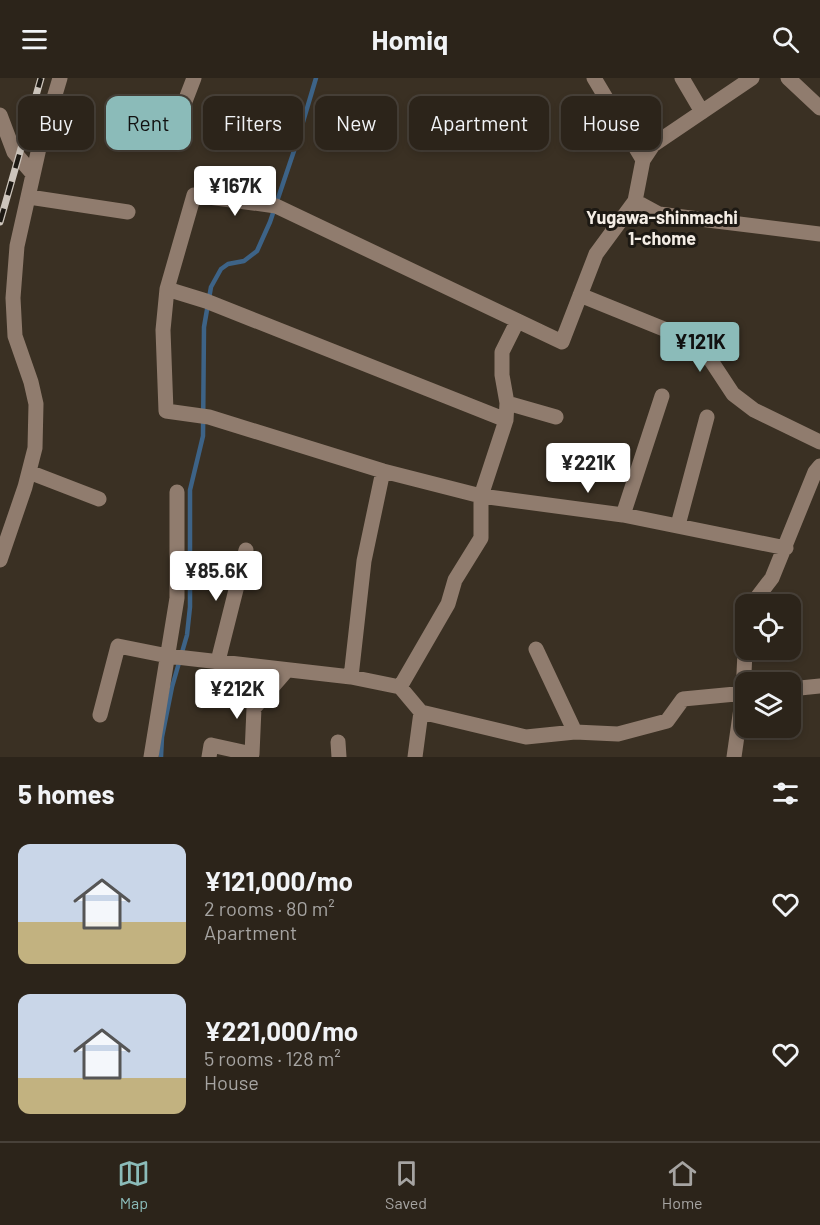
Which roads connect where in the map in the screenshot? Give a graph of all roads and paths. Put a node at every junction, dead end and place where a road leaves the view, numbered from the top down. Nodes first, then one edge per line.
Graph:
1 (60, 78) edge
2 (194, 78) edge
3 (594, 78) edge
4 (682, 78) edge
5 (752, 78) edge
6 (788, 78) edge
7 (187, 96) edge
8 (820, 108) edge
9 (702, 112) junction
10 (0, 115) edge
11 (643, 160) junction
12 (33, 174) junction
13 (29, 197) junction
14 (635, 201) junction
15 (128, 212) dead end
16 (820, 234) edge
17 (167, 290) junction
18 (580, 295) junction
19 (516, 322) junction
20 (662, 396) dead end
21 (507, 403) junction
22 (556, 417) dead end
23 (707, 417) dead end
24 (506, 420) junction
25 (820, 442) edge
26 (820, 466) edge
27 (382, 471) junction
28 (29, 472) junction
29 (177, 492) dead end
30 (481, 496) junction
31 (99, 499) dead end
32 (623, 515) junction
33 (678, 525) junction
34 (786, 548) junction
35 (246, 550) dead end
36 (0, 560) edge
37 (760, 594) edge
38 (537, 649) dead end
39 (168, 656) junction
40 (218, 662) junction
41 (287, 670) junction
42 (351, 677) junction
43 (820, 686) edge
44 (400, 687) junction
45 (801, 688) edge
46 (735, 695) edge
47 (421, 712) junction
48 (100, 714) dead end
49 (575, 732) junction
50 (738, 738) edge
51 (151, 757) edge
52 (209, 757) edge
53 (415, 757) edge
54 (735, 757) edge

1 - 12 street
2 - 7 street
3 - 11 street
4 - 9 street
5 - 9 street
6 - 8 street
9 - 11 street
10 - 12 street
11 - 14 street
12 - 13 street
13 - 15 street
13 - 28 street
14 - 16 street
14 - 18 street
17 - 19 street
17 - 24 street
17 - 27 street
18 - 19 street
18 - 25 street
19 - 21 street
20 - 32 street
21 - 22 street
21 - 24 street
23 - 33 street
24 - 30 street
26 - 34 street
27 - 30 street
27 - 42 street
28 - 31 street
28 - 36 street
29 - 39 street
30 - 32 street
30 - 44 street
32 - 33 street
33 - 34 street
34 - 37 street
35 - 40 street
38 - 49 street
39 - 40 street
39 - 48 street
39 - 51 street
40 - 41 street
41 - 42 street
41 - 52 street
42 - 44 street
43 - 45 street
44 - 47 street
46 - 49 street
47 - 49 street
47 - 53 street
50 - 54 street

